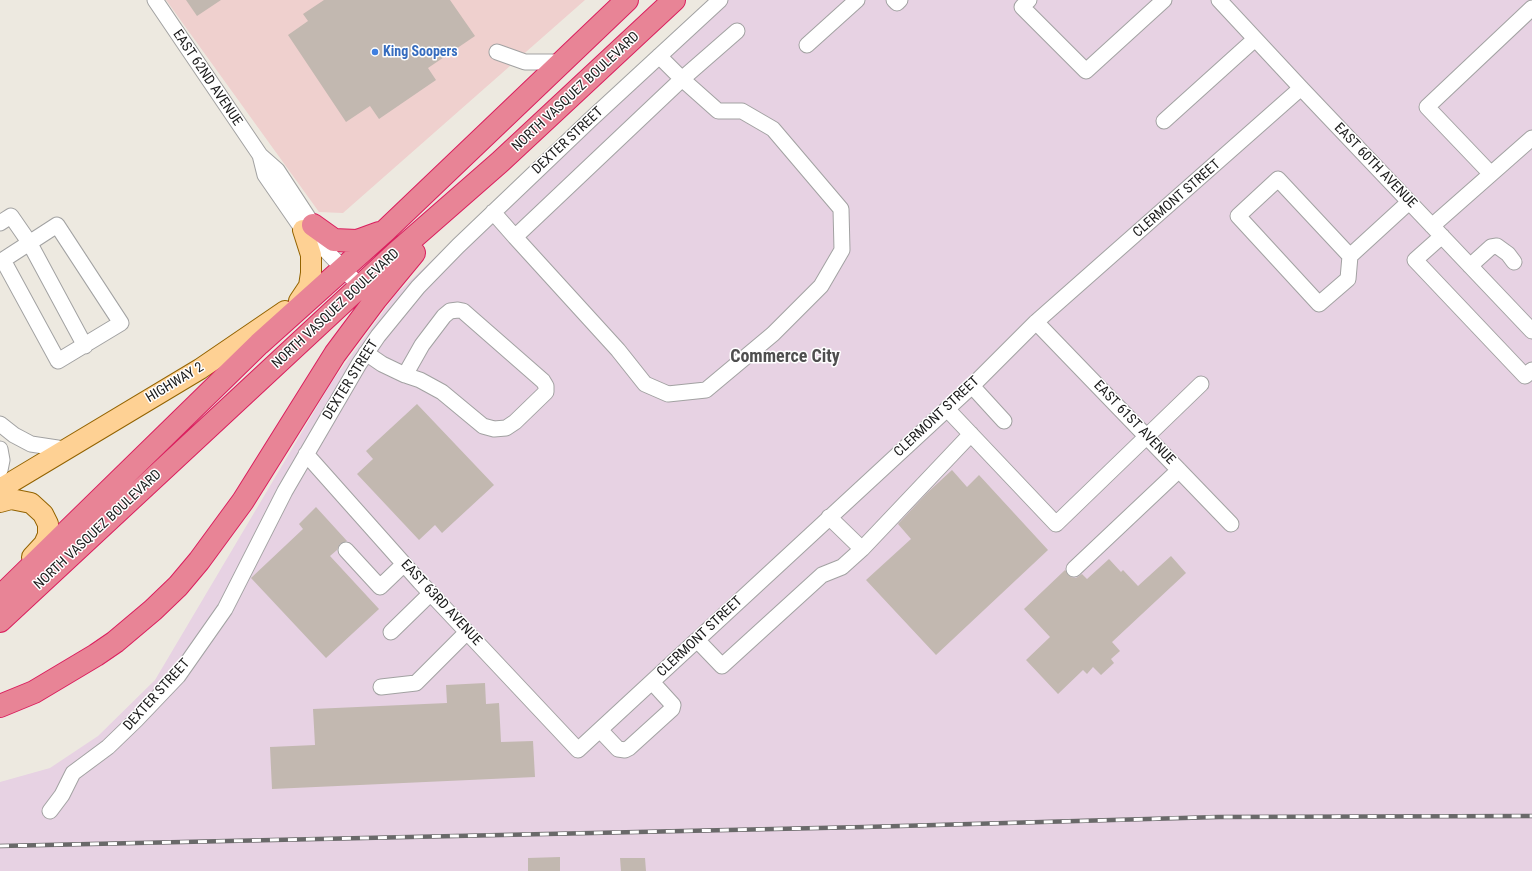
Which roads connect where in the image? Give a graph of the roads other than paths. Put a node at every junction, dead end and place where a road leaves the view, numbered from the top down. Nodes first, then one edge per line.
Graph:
1 (154, 0) edge
2 (627, 0) edge
3 (674, 0) edge
4 (720, 0) edge
5 (894, 0) edge
6 (900, 0) edge
7 (1029, 0) edge
8 (1219, 0) edge
9 (854, 1) edge
10 (1161, 1) edge
11 (1532, 8) edge
12 (737, 31) dead end
13 (1255, 39) junction
14 (807, 45) dead end
15 (497, 52) dead end
16 (659, 56) junction
17 (562, 62) junction
18 (682, 79) junction
19 (1301, 88) junction
20 (1164, 121) dead end
21 (1532, 138) edge
22 (500, 162) junction
23 (1491, 174) junction
24 (1409, 202) junction
25 (493, 212) junction
26 (0, 223) edge
27 (386, 230) junction
28 (1437, 231) junction
29 (311, 232) junction
30 (515, 237) junction
31 (29, 242) junction
32 (1350, 256) junction
33 (1514, 262) dead end
34 (1470, 266) junction
35 (349, 274) junction
36 (300, 301) junction
37 (1036, 322) junction
38 (1532, 331) edge
39 (85, 346) junction
40 (366, 353) junction
41 (1532, 370) edge
42 (405, 375) junction
43 (1201, 384) dead end
44 (972, 386) junction
45 (947, 408) junction
46 (1004, 421) dead end
47 (0, 424) edge
48 (971, 434) junction
49 (1147, 436) junction
50 (0, 449) edge
51 (64, 450) junction
52 (306, 454) junction
53 (0, 470) edge
54 (1179, 470) junction
55 (23, 474) junction
56 (0, 488) edge
57 (0, 502) edge
58 (43, 514) junction
59 (829, 517) junction
60 (1231, 524) dead end
61 (862, 549) junction
62 (346, 550) dead end
63 (404, 564) junction
64 (1074, 569) dead end
65 (431, 593) junction
66 (0, 594) edge
67 (0, 597) edge
68 (0, 621) edge
69 (391, 632) dead end
70 (467, 632) junction
71 (697, 640) junction
72 (652, 682) junction
73 (382, 687) dead end
74 (0, 706) edge
75 (600, 730) junction
76 (578, 750) joint
77 (50, 811) dead end

1 - 29 street, EAST 62ND AVENUE
2 - 17 highway, NORTH VASQUEZ BOULEVARD
3 - 22 highway, NORTH VASQUEZ BOULEVARD
4 - 16 street, DEXTER STREET
5 - 6 street
7 - 10 street
8 - 13 street, EAST 60TH AVENUE
9 - 14 street
11 - 23 street
12 - 18 street
13 - 19 street, EAST 60TH AVENUE
13 - 20 street
15 - 17 street
16 - 18 street
16 - 25 street, DEXTER STREET
17 - 27 highway, NORTH VASQUEZ BOULEVARD
18 - 30 street
18 - 30 street
19 - 24 street, EAST 60TH AVENUE
19 - 37 street, CLERMONT STREET
21 - 23 street
22 - 68 highway, NORTH VASQUEZ BOULEVARD
22 - 74 highway
23 - 28 street
24 - 28 street, EAST 60TH AVENUE
24 - 32 street
25 - 30 street
25 - 40 street, DEXTER STREET
26 - 31 street
27 - 29 highway
27 - 35 highway, NORTH VASQUEZ BOULEVARD
28 - 34 street, EAST 60TH AVENUE
28 - 41 street
29 - 35 street, EAST 62ND AVENUE
29 - 36 main road
31 - 39 street
31 - 39 street
31 - 39 street
32 - 32 street
33 - 34 street
34 - 38 street, EAST 60TH AVENUE
35 - 36 main road, HIGHWAY 2
35 - 67 highway, NORTH VASQUEZ BOULEVARD
36 - 51 main road, HIGHWAY 2
37 - 44 street, CLERMONT STREET
37 - 49 street, EAST 61ST AVENUE
40 - 42 street
40 - 52 street, DEXTER STREET
42 - 42 street
43 - 49 street
44 - 45 street, CLERMONT STREET
44 - 46 street
45 - 48 street
45 - 59 street, CLERMONT STREET
47 - 51 street
48 - 49 street
48 - 61 street
49 - 54 street, EAST 61ST AVENUE
50 - 53 street
51 - 55 main road, HIGHWAY 2
52 - 63 street, EAST 63RD AVENUE
52 - 77 street, DEXTER STREET
54 - 60 street, EAST 61ST AVENUE
54 - 64 street
55 - 56 main road, HIGHWAY 2
55 - 58 main road
57 - 58 main road
58 - 66 main road
59 - 61 street
59 - 71 street, CLERMONT STREET
61 - 71 street
62 - 63 street
63 - 65 street, EAST 63RD AVENUE
65 - 69 street
65 - 70 street, EAST 63RD AVENUE
70 - 73 street
70 - 76 street, EAST 63RD AVENUE
71 - 72 street, CLERMONT STREET
72 - 75 street, CLERMONT STREET
72 - 75 street
75 - 76 street, CLERMONT STREET

